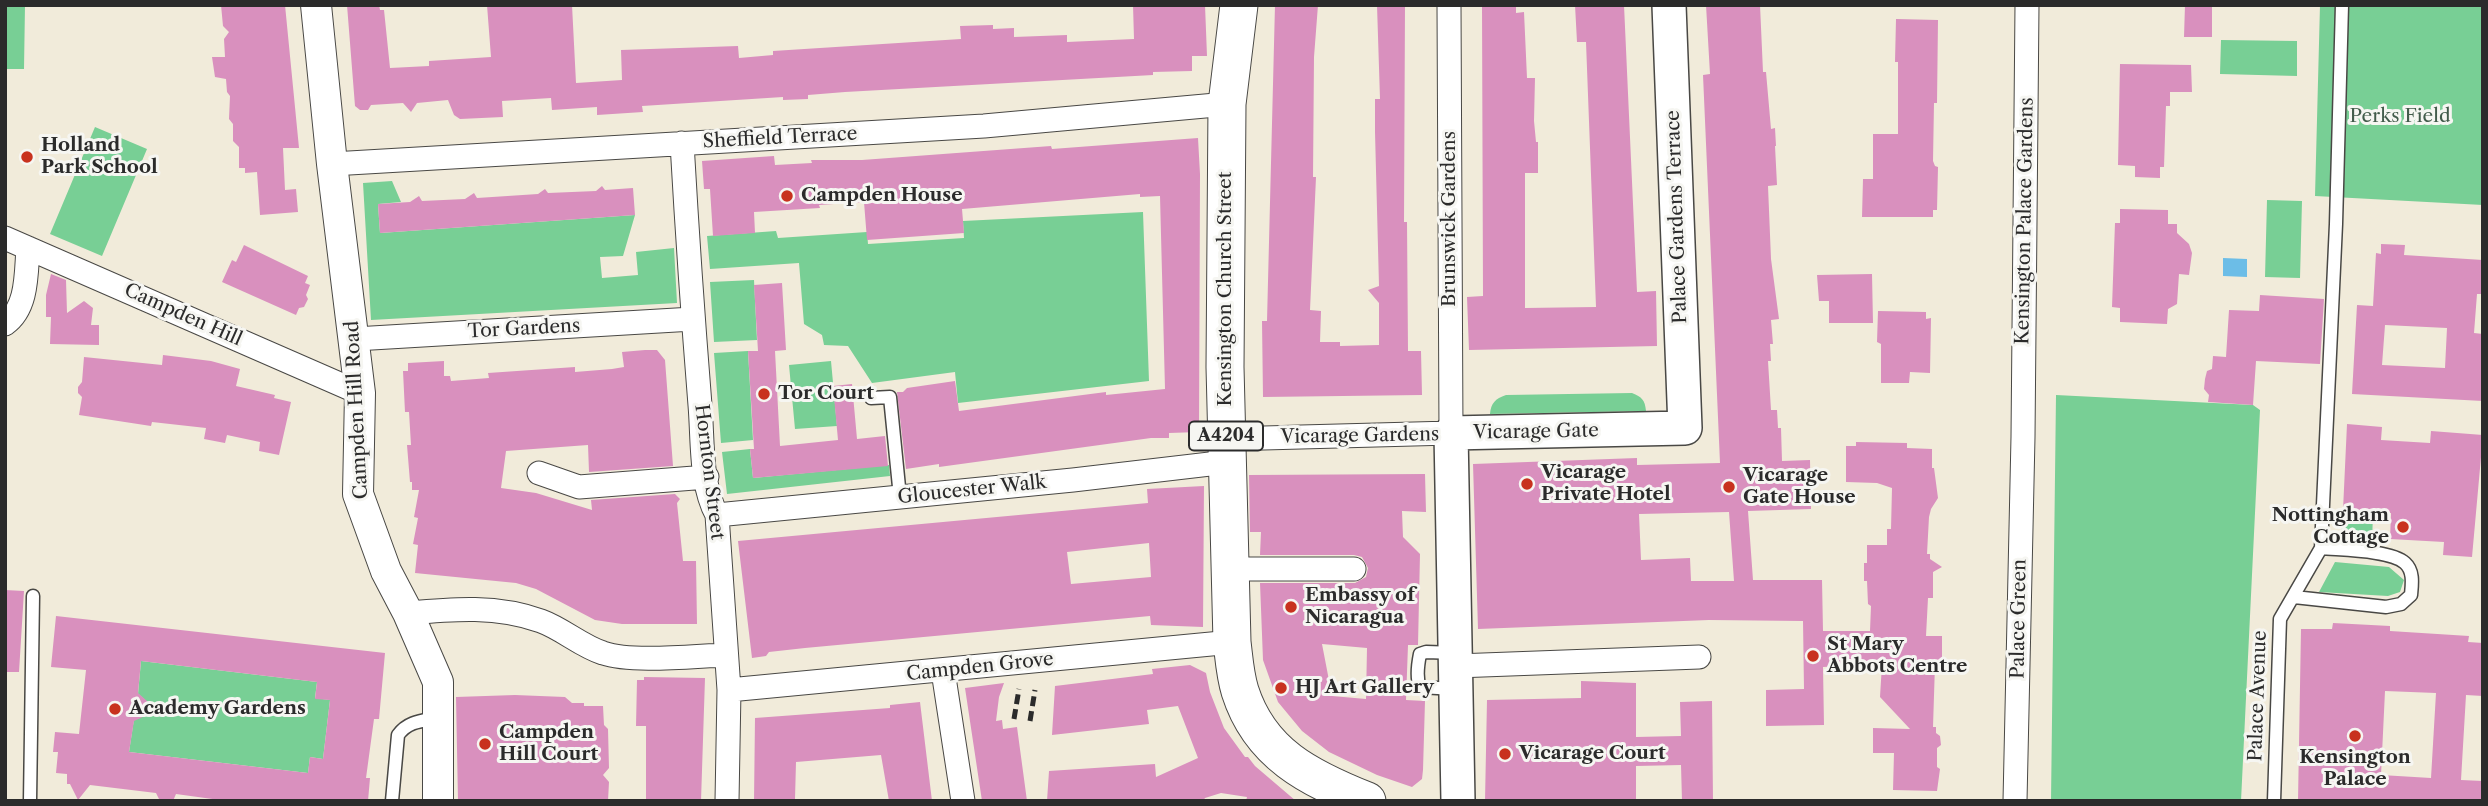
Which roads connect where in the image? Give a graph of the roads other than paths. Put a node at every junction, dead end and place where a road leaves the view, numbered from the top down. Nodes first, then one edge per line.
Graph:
1 (316, 5) edge
2 (1239, 5) edge
3 (1449, 5) edge
4 (1669, 5) edge
5 (2027, 5) edge
6 (2342, 5) edge
7 (1227, 104) junction
8 (682, 143) junction
9 (332, 164) junction
10 (5, 238) edge
11 (28, 248) junction
12 (693, 319) junction
13 (5, 324) edge
14 (355, 339) junction
15 (360, 393) junction
16 (870, 398) dead end
17 (1685, 428) joint
18 (1451, 433) junction
19 (2023, 437) joint
20 (1227, 450) junction
21 (539, 472) dead end
22 (707, 477) junction
23 (900, 497) junction
24 (717, 515) junction
25 (2321, 548) junction
26 (1229, 569) junction
27 (1354, 569) dead end
28 (33, 596) dead end
29 (2294, 597) junction
30 (408, 613) junction
31 (1231, 642) junction
32 (726, 655) junction
33 (1699, 657) dead end
34 (1456, 669) junction
35 (943, 671) junction
36 (729, 690) junction
37 (438, 718) junction
38 (30, 801) edge
39 (392, 801) edge
40 (438, 801) edge
41 (727, 801) edge
42 (963, 801) edge
43 (1367, 801) edge
44 (1458, 801) edge
45 (2015, 801) edge
46 (2274, 801) edge

1 - 9 street, Campden Hill Road
2 - 7 main road, Kensington Church Street / A4204
3 - 18 street, Brunswick Gardens
4 - 17 main road, Palace Gardens Terrace
5 - 19 street, Kensington Palace Gardens
6 - 25 lane
7 - 8 street, Sheffield Terrace
7 - 20 main road, Kensington Church Street / A4204
8 - 9 street, Sheffield Terrace
8 - 12 street, Hornton Street
9 - 14 street, Campden Hill Road
10 - 11 street, Campden Hill
11 - 13 street
11 - 15 street, Campden Hill
12 - 14 street, Tor Gardens
12 - 22 street, Hornton Street
14 - 15 street, Campden Hill Road
15 - 30 street, Campden Hill Road
16 - 23 lane
17 - 18 main road, Vicarage Gate
18 - 20 street, Vicarage Gardens
18 - 34 main road, Vicarage Gate
19 - 45 street, Palace Green
20 - 23 street, Gloucester Walk
20 - 26 main road, Kensington Church Street / A4204
21 - 22 street
22 - 24 street, Hornton Street
23 - 24 street, Gloucester Walk
24 - 32 street, Hornton Street
25 - 29 lane, Palace Avenue
25 - 29 lane
26 - 27 street
26 - 31 main road, Kensington Church Street / A4204
28 - 38 lane
29 - 46 lane, Palace Avenue
30 - 32 street
30 - 37 street, Campden Hill Road
31 - 35 street, Campden Grove
31 - 43 main road, Kensington Church Street / A4204
32 - 36 street, Hornton Street
33 - 34 street
34 - 44 main road, Vicarage Gate
35 - 36 street, Campden Grove
35 - 42 street
36 - 41 street, Hornton Street
37 - 39 lane
37 - 40 street, Campden Hill Road

